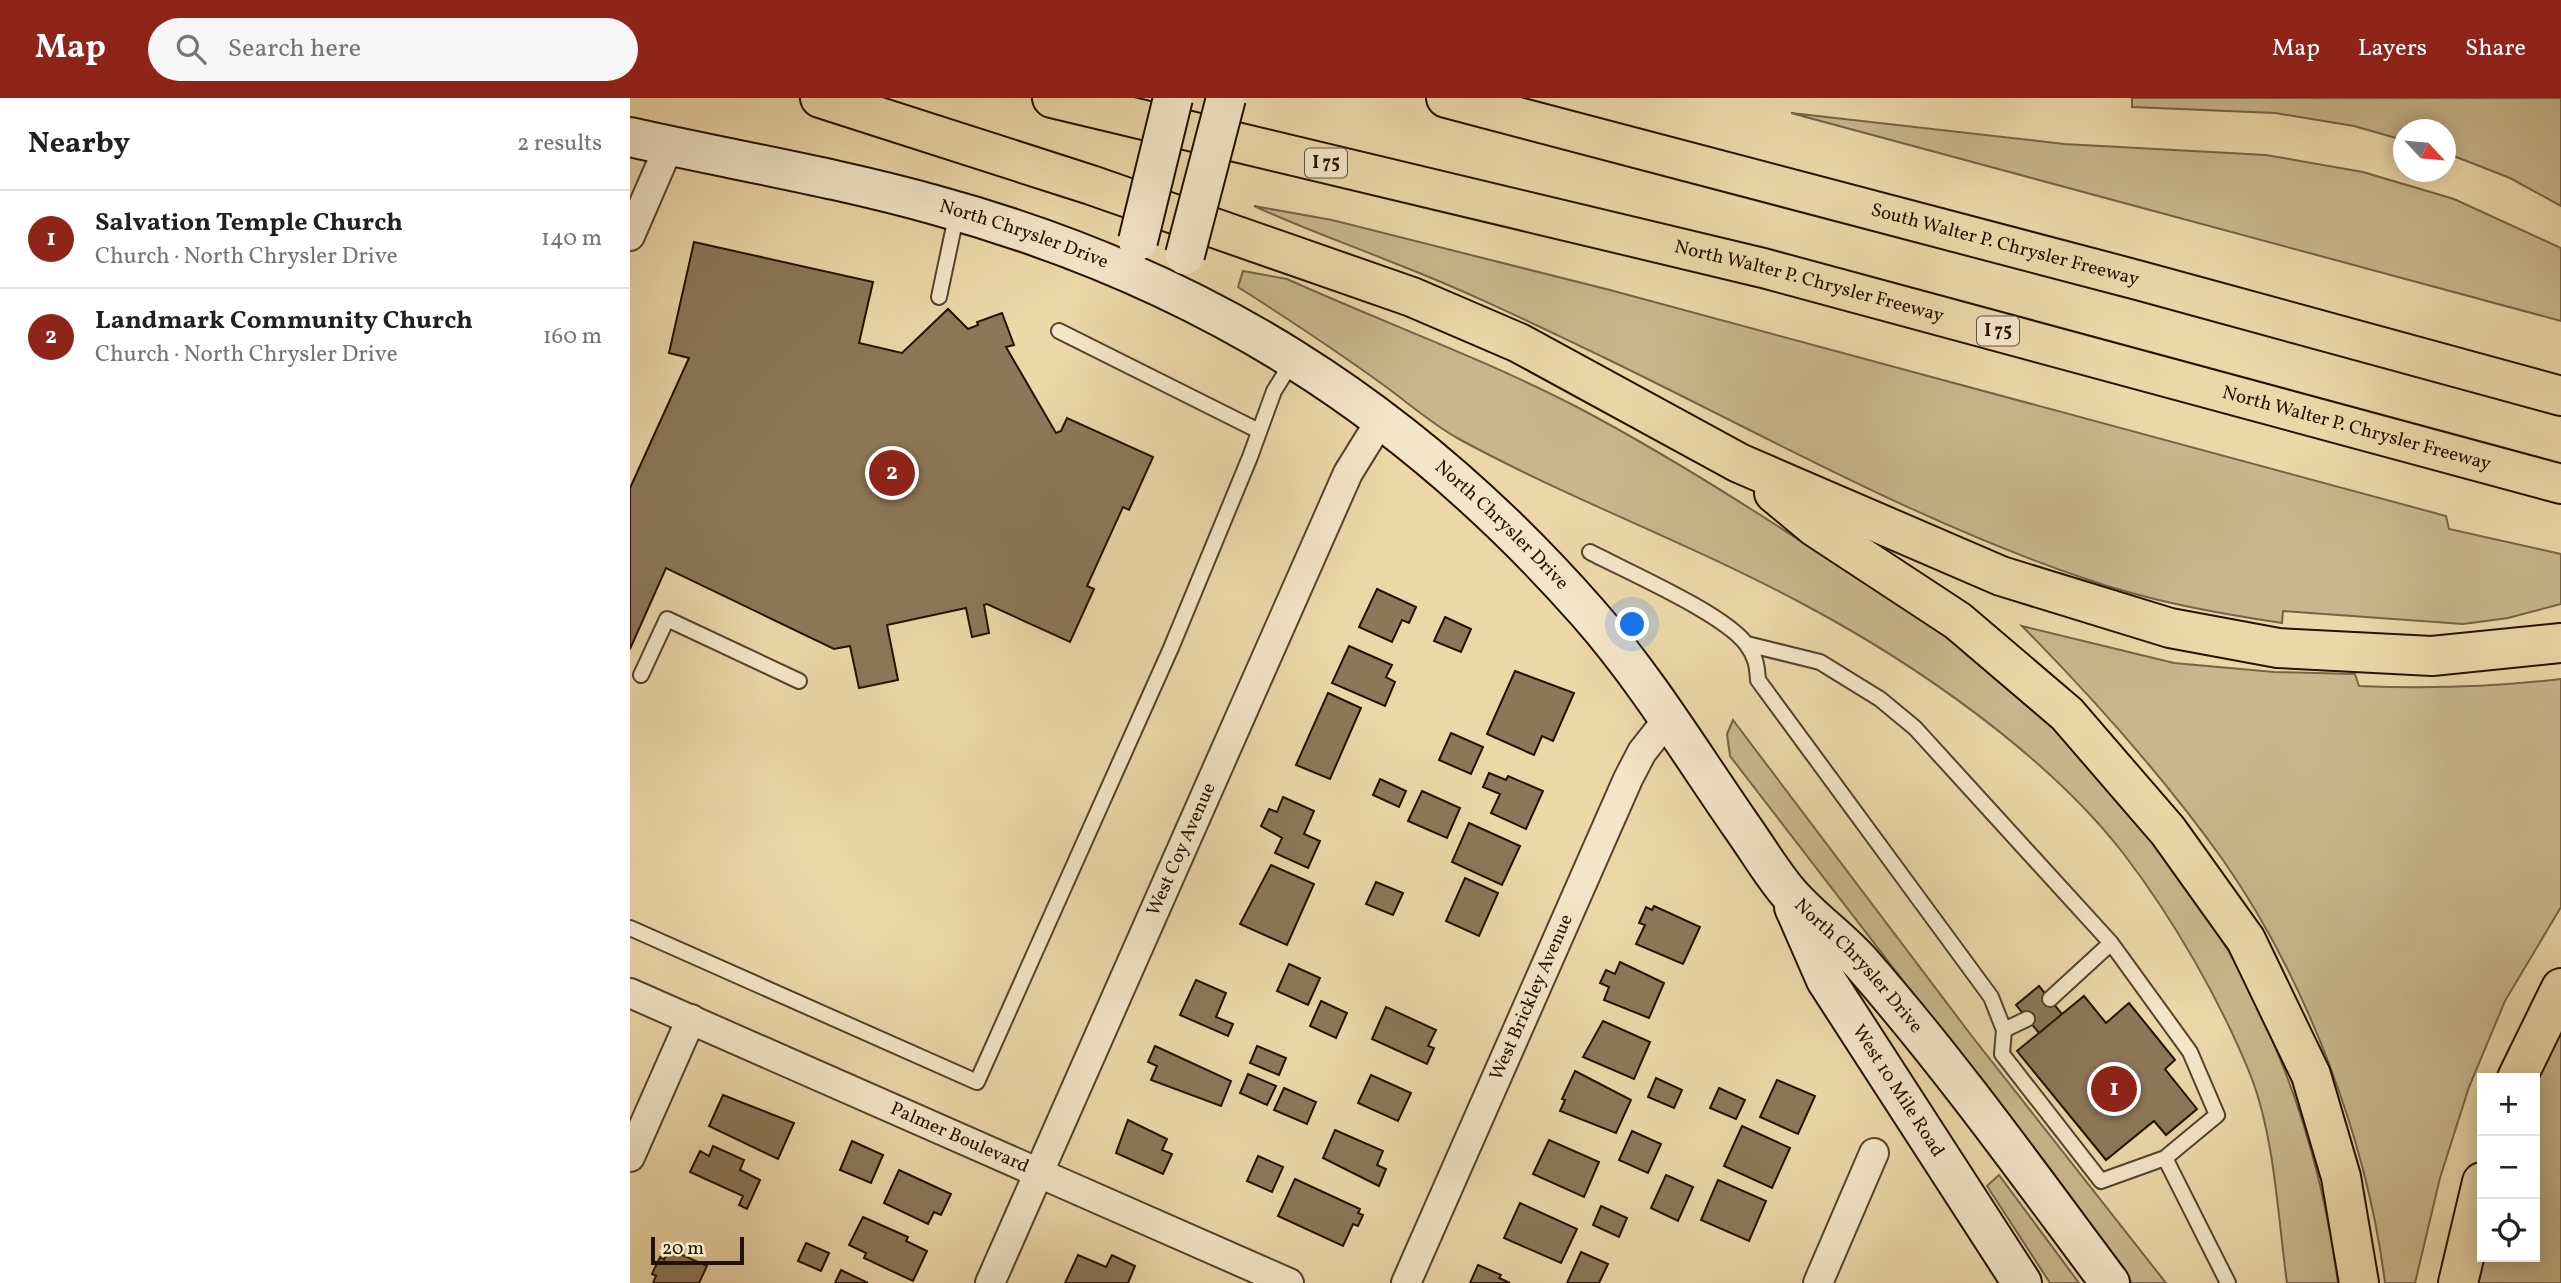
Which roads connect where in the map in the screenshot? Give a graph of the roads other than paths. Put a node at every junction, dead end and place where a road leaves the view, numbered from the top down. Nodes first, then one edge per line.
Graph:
1 (820, 98) edge
2 (1052, 98) edge
3 (1172, 98) edge
4 (1226, 98) edge
5 (1446, 98) edge
6 (630, 137) edge
7 (669, 146) junction
8 (957, 211) junction
9 (630, 236) edge
10 (1132, 256) junction
11 (1175, 292) junction
12 (939, 297) dead end
13 (1059, 331) dead end
14 (1295, 358) junction
15 (2561, 397) edge
16 (1382, 418) junction
17 (1259, 431) junction
18 (1739, 463) junction
19 (2561, 484) edge
20 (1590, 552) dead end
21 (2561, 643) edge
22 (1747, 644) junction
23 (641, 675) dead end
24 (799, 681) dead end
25 (1668, 719) junction
26 (1788, 892) junction
27 (630, 928) edge
28 (2111, 943) junction
29 (2561, 988) edge
30 (630, 993) edge
31 (2050, 999) dead end
32 (691, 1019) junction
33 (2028, 1019) dead end
34 (2004, 1030) junction
35 (2519, 1073) edge
36 (1874, 1153) dead end
37 (630, 1157) edge
38 (2165, 1158) junction
39 (1040, 1172) junction
40 (2478, 1199) edge
41 (990, 1283) edge
42 (1289, 1283) edge
43 (1406, 1283) edge
44 (1818, 1283) edge
45 (2022, 1283) edge
46 (2110, 1283) edge
47 (2228, 1283) edge
48 (2359, 1283) edge
49 (2458, 1283) edge

1 - 18 highway
2 - 19 highway, North Walter P. Chrysler Freeway / I 75
3 - 10 main road, bridge
4 - 11 main road, bridge
5 - 15 highway, South Walter P. Chrysler Freeway
6 - 7 main road, North Chrysler Drive
7 - 8 main road, North Chrysler Drive
7 - 9 street
8 - 10 main road, North Chrysler Drive
8 - 12 lane
10 - 11 main road, North Chrysler Drive
11 - 14 main road, North Chrysler Drive
13 - 17 lane
14 - 16 main road, North Chrysler Drive
14 - 17 lane
16 - 25 main road, North Chrysler Drive
16 - 39 street, West Coy Avenue
17 - 27 lane
18 - 21 highway
18 - 48 highway
20 - 22 lane
22 - 28 lane
22 - 34 lane
23 - 24 lane
25 - 26 main road, North Chrysler Drive
25 - 43 street, West Brickley Avenue
26 - 45 main road, West 10 Mile Road
26 - 46 main road, North Chrysler Drive
28 - 31 lane
28 - 38 lane
29 - 35 highway
30 - 32 street, Palmer Boulevard
32 - 37 street
32 - 39 street, Palmer Boulevard
33 - 34 lane
34 - 38 lane
36 - 44 street
38 - 47 lane
39 - 41 street, West Coy Avenue
39 - 42 street, Palmer Boulevard
40 - 49 highway

